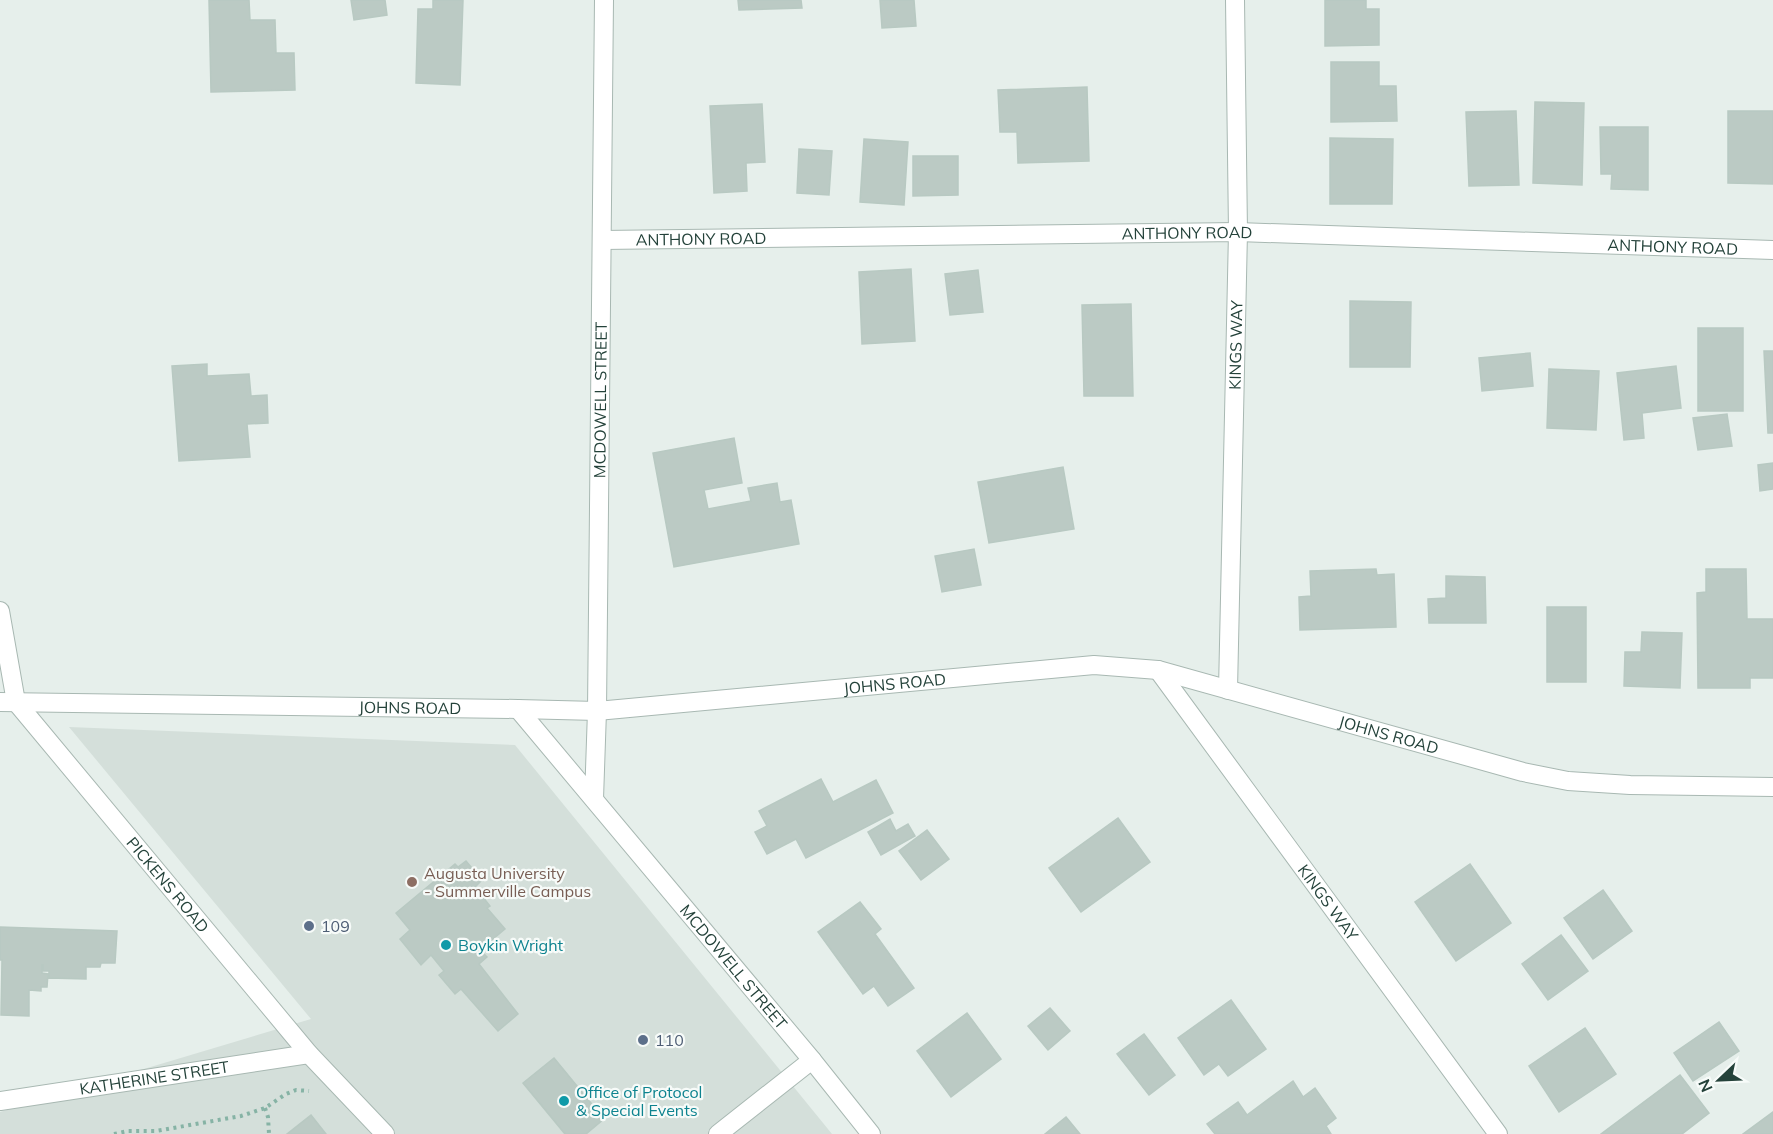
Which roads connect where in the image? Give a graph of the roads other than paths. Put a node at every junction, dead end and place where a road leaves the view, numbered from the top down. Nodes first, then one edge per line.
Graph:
1 (604, 0) edge
2 (1235, 0) edge
3 (1238, 232) junction
4 (602, 240) junction
5 (1773, 250) edge
6 (0, 611) edge
7 (1158, 670) junction
8 (1228, 690) junction
9 (8, 702) edge
10 (518, 709) junction
11 (597, 711) junction
12 (1773, 788) edge
13 (594, 799) junction
14 (309, 1054) junction
15 (812, 1060) junction
16 (0, 1101) edge
17 (385, 1134) edge
18 (718, 1134) edge
19 (871, 1134) edge
20 (1498, 1134) edge

1 - 4 street, MCDOWELL STREET
2 - 3 street, KINGS WAY
3 - 4 street, ANTHONY ROAD
3 - 5 street, ANTHONY ROAD
3 - 8 street, KINGS WAY
4 - 11 street, MCDOWELL STREET
6 - 9 street, PICKENS ROAD
7 - 8 street, JOHNS ROAD
7 - 11 street, JOHNS ROAD
7 - 20 street, KINGS WAY
8 - 12 street, JOHNS ROAD
9 - 10 street, JOHNS ROAD
9 - 14 street, PICKENS ROAD
10 - 11 street, JOHNS ROAD
10 - 13 street, MCDOWELL STREET
11 - 13 street, MCDOWELL STREET
13 - 15 street, MCDOWELL STREET
14 - 16 street, KATHERINE STREET
14 - 17 street, PICKENS ROAD
15 - 18 street
15 - 19 street, MCDOWELL STREET

